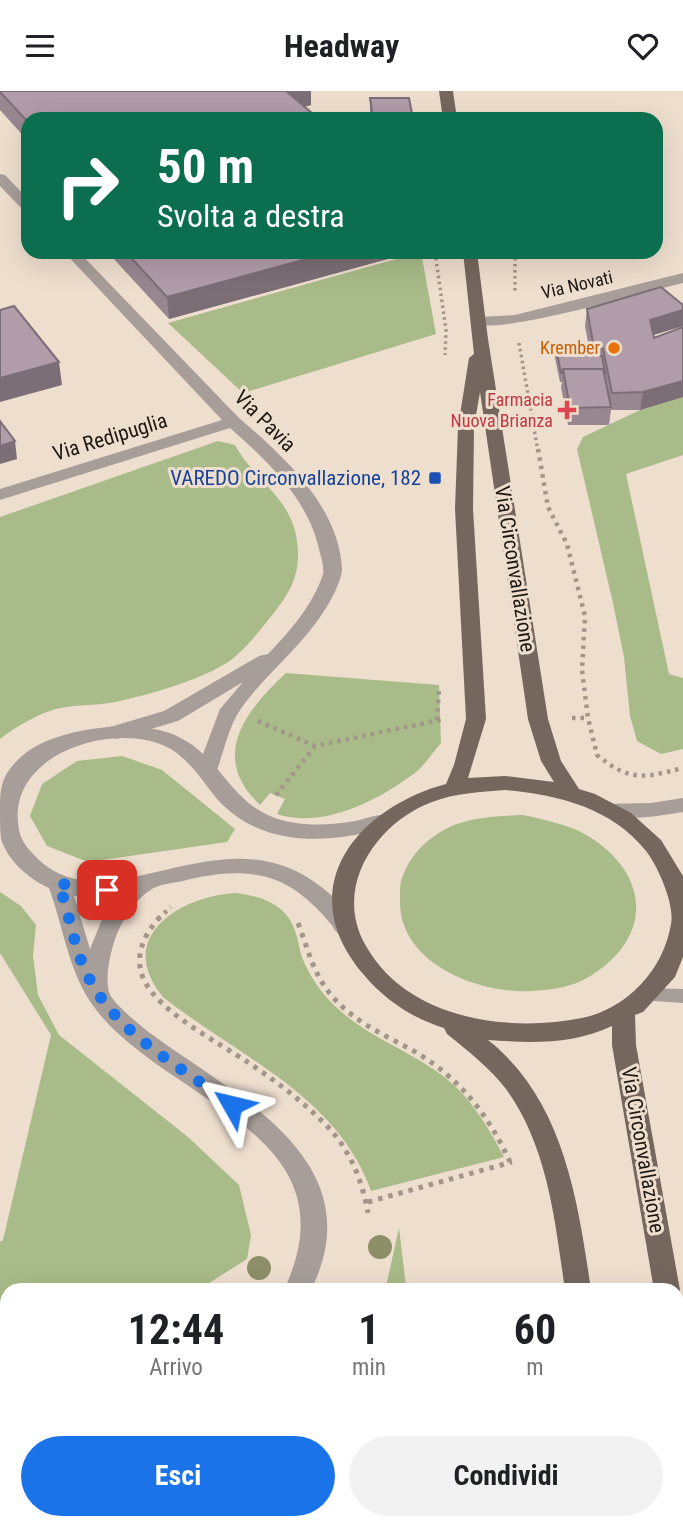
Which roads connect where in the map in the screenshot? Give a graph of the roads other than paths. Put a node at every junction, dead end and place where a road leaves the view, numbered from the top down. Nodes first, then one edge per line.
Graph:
1 (446, 91) edge
2 (449, 112) edge
3 (0, 178) edge
4 (21, 200) edge
5 (78, 259) edge
6 (471, 259) edge
7 (683, 278) edge
8 (479, 331) junction
9 (233, 422) junction
10 (0, 495) edge
11 (283, 650) junction
12 (117, 732) junction
13 (207, 770) junction
14 (9, 776) edge
15 (454, 788) junction
16 (571, 793) junction
17 (683, 806) edge
18 (609, 809) junction
19 (384, 821) junction
20 (678, 880) edge
21 (149, 881) junction
22 (58, 883) junction
23 (683, 924) edge
24 (347, 929) junction
25 (98, 994) junction
26 (645, 995) junction
27 (683, 996) edge
28 (622, 1011) junction
29 (448, 1022) junction
30 (302, 1283) edge
31 (577, 1283) edge
32 (666, 1283) edge

1 - 2 main road
3 - 4 street
5 - 9 street, Via Pavia
6 - 8 main road, Via Circonvallazione
7 - 8 street, Via Novati
8 - 15 main road, Via Circonvallazione
8 - 16 main road, Via Circonvallazione
9 - 10 street, Via Redipuglia
9 - 11 street, Via Pavia
11 - 12 street, Via Pavia
11 - 13 street, Via Pavia
12 - 13 street
12 - 14 street
13 - 19 street
14 - 22 street
15 - 16 main road
15 - 19 main road
16 - 18 main road
17 - 18 street
18 - 20 main road
19 - 24 main road
20 - 23 main road
21 - 22 street
21 - 24 street
21 - 25 street
22 - 25 street
23 - 26 main road
24 - 29 main road
25 - 30 street
26 - 27 lane
26 - 28 main road
28 - 29 main road
28 - 32 main road, Via Circonvallazione
29 - 31 main road

